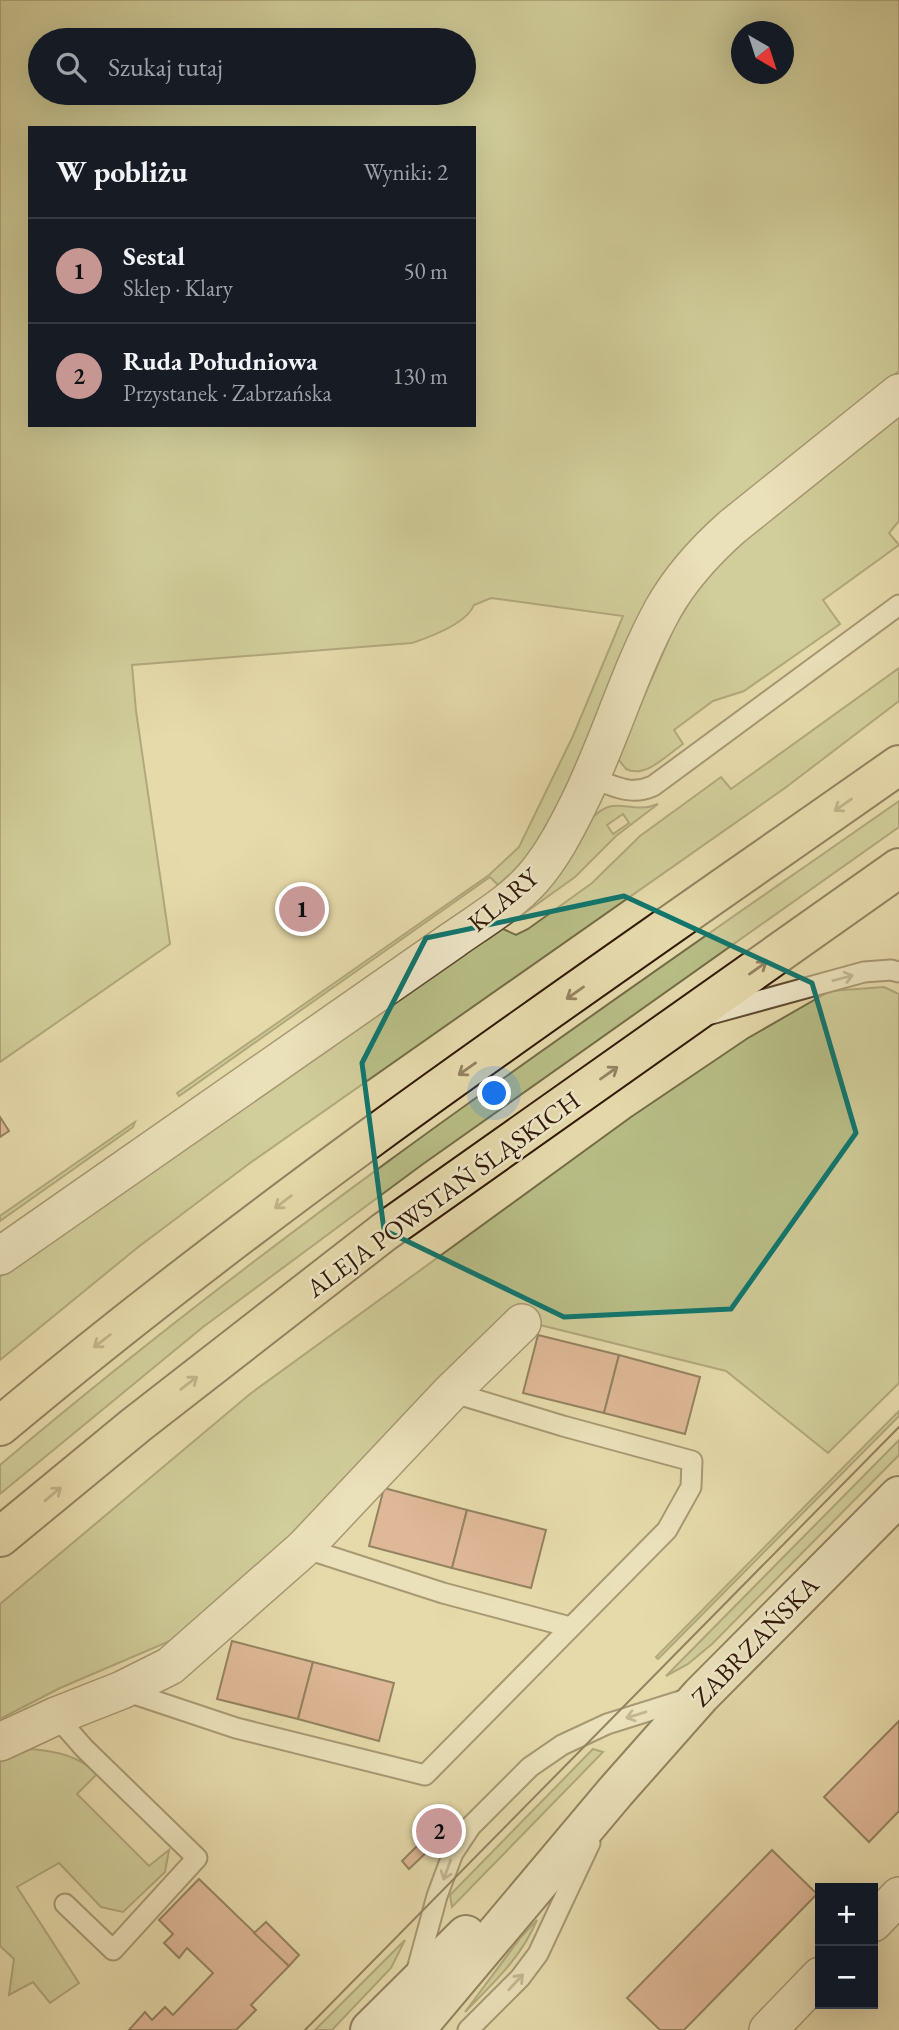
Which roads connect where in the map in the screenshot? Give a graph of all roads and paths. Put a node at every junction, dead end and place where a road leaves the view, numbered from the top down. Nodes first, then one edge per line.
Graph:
1 (899, 393) edge
2 (899, 605) edge
3 (899, 765) edge
4 (592, 778) junction
5 (899, 868) edge
6 (899, 972) edge
7 (683, 1021) junction
8 (0, 1256) edge
9 (522, 1323) dead end
10 (451, 1392) junction
11 (0, 1426) edge
12 (899, 1496) edge
13 (0, 1537) edge
14 (304, 1548) junction
15 (570, 1628) junction
16 (122, 1690) junction
17 (701, 1695) junction
18 (56, 1716) junction
19 (0, 1742) edge
20 (616, 1791) junction
21 (899, 1896) edge
22 (65, 1904) dead end
23 (878, 1918) edge
24 (815, 1981) edge
25 (412, 1986) junction
26 (370, 2030) edge
27 (415, 2030) edge
28 (468, 2030) edge
29 (768, 2030) edge

1 - 4 street, KLARY
2 - 4 lane
3 -> 11 main road
4 - 8 street, KLARY
7 -> 5 main road, ALEJA POWSTAŃ ŚLĄSKICH
7 -> 6 lane
13 -> 7 main road, ALEJA POWSTAŃ ŚLĄSKICH
9 - 10 street
10 - 14 street
10 - 15 lane
12 - 17 street, ZABRZAŃSKA
14 - 15 lane
14 - 16 street
15 - 16 lane
16 - 18 street
17 - 20 street, ZABRZAŃSKA
17 -> 25 lane
18 - 19 street
18 - 22 lane
20 - 25 street, ZABRZAŃSKA
20 - 27 street, ZABRZAŃSKA
28 -> 20 lane
21 - 23 street
24 - 29 street
25 - 26 street, ZABRZAŃSKA

